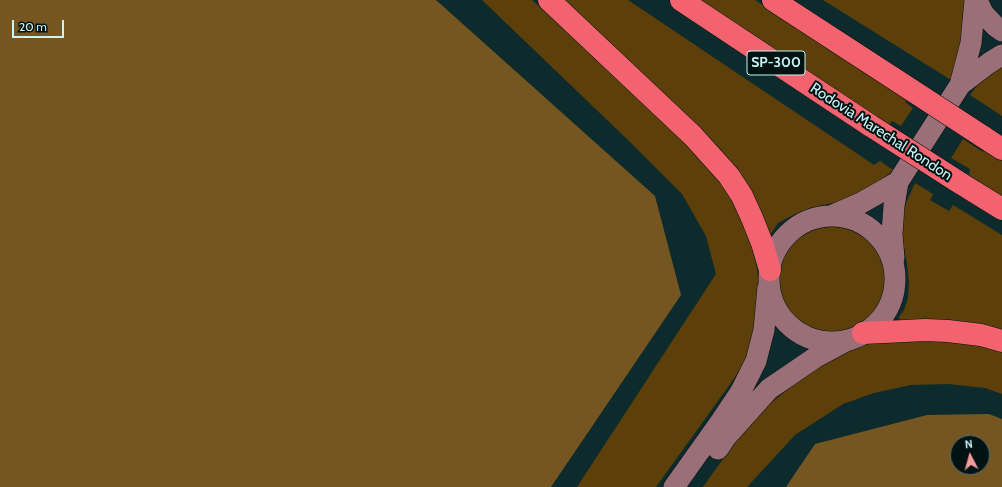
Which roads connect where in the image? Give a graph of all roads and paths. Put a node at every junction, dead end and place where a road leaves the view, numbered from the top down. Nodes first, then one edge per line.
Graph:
1 (549, 0) edge
2 (681, 0) edge
3 (773, 0) edge
4 (976, 0) edge
5 (1002, 31) edge
6 (1002, 55) edge
7 (960, 85) junction
8 (1002, 149) edge
9 (898, 182) junction
10 (1002, 209) edge
11 (831, 216) junction
12 (769, 275) junction
13 (896, 278) junction
14 (857, 336) junction
15 (1002, 341) edge
16 (674, 487) edge
17 (692, 487) edge

1 - 12 highway
2 - 10 highway, Rodovia Marechal Rondon / SP-300, bridge
3 - 8 highway, bridge
4 - 5 main road
4 - 7 main road
6 - 7 main road
7 - 9 main road
9 - 11 main road
9 - 13 main road
11 - 12 main road
11 - 13 main road
12 - 14 main road
12 - 16 main road
13 - 14 main road
14 - 15 highway
14 - 17 main road

